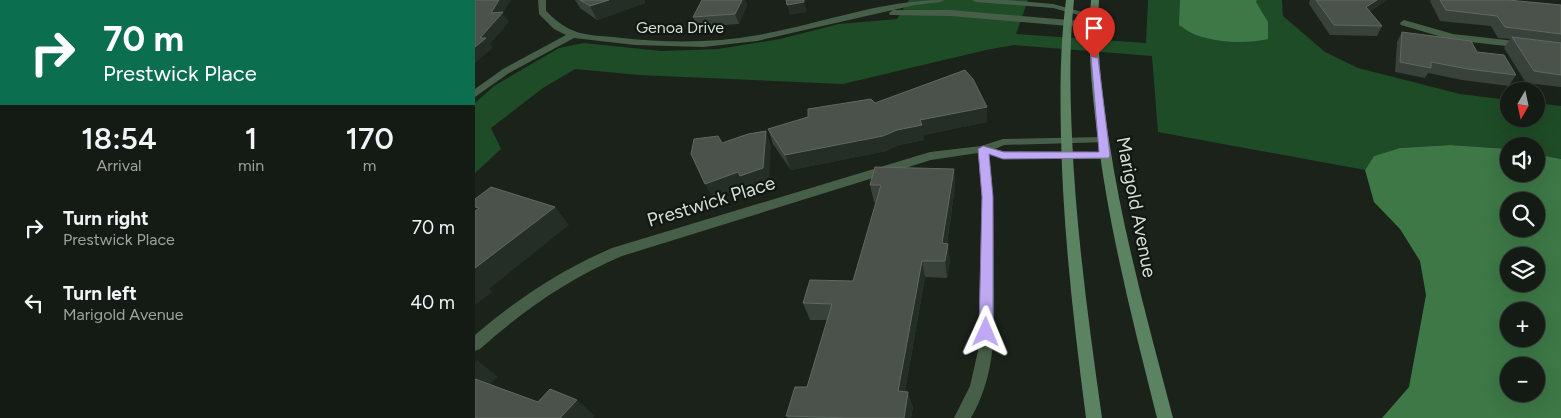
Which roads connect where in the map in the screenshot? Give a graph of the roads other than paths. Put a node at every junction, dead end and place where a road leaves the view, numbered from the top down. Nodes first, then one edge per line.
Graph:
1 (542, 0) edge
2 (940, 0) edge
3 (976, 0) edge
4 (1071, 0) edge
5 (1095, 0) edge
6 (1069, 11) junction
7 (866, 13) junction
8 (1093, 21) junction
9 (1404, 22) dead end
10 (1068, 24) junction
11 (573, 35) junction
12 (1531, 46) edge
13 (475, 94) edge
14 (1066, 148) junction
15 (1104, 148) junction
16 (983, 149) junction
17 (475, 344) edge
18 (962, 418) edge
19 (1094, 418) edge
20 (1165, 418) edge

1 - 11 street, Genoa Drive
2 - 7 street, Genoa Drive
3 - 6 street
4 - 6 main road
5 - 8 main road, Marigold Avenue
6 - 8 street
6 - 10 main road
7 - 10 street, Genoa Drive
7 - 11 street, Genoa Drive
8 - 10 street, Genoa Drive
8 - 15 main road, Marigold Avenue
9 - 12 street
10 - 14 main road
11 - 13 street
14 - 15 street, Prestwick Place
14 - 16 street, Prestwick Place
14 - 19 main road
15 - 20 main road, Marigold Avenue
16 - 17 street, Prestwick Place
16 - 18 street

